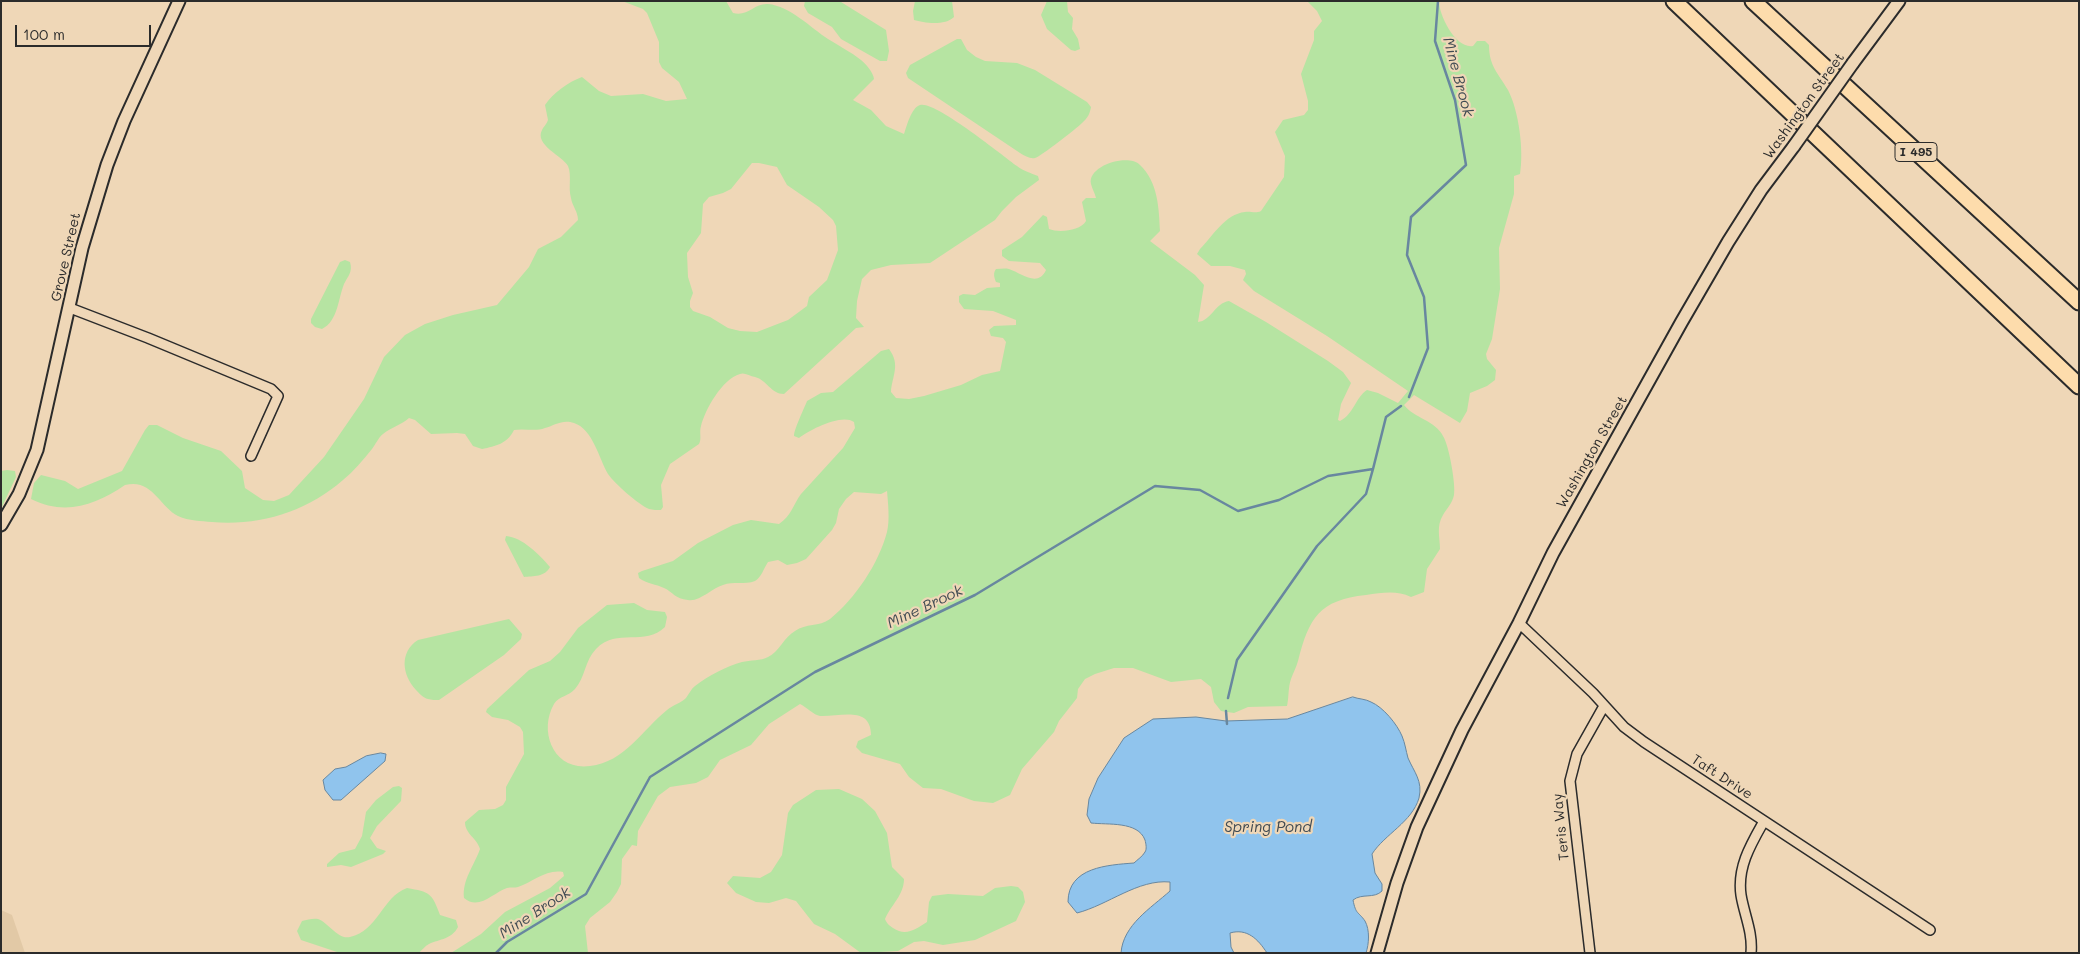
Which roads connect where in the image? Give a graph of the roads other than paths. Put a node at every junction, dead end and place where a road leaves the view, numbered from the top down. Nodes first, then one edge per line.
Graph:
1 (180, 1) edge
2 (1674, 1) edge
3 (1753, 1) edge
4 (1899, 1) edge
5 (2079, 302) edge
6 (70, 308) junction
7 (2079, 386) edge
8 (251, 456) dead end
9 (1, 525) edge
10 (1519, 623) junction
11 (1604, 706) junction
12 (1764, 821) junction
13 (1930, 930) dead end
14 (1377, 953) edge
15 (1590, 953) edge
16 (1751, 953) edge

1 - 6 main road, Grove Street
2 - 7 highway
3 - 5 highway, I 495
4 - 10 main road, Washington Street, bridge
6 - 8 street
6 - 9 main road, Grove Street
10 - 11 street, Taft Drive
10 - 14 main road, Washington Street
11 - 12 street, Taft Drive
11 - 15 street, Teris Way
12 - 13 street, Taft Drive
12 - 16 street

